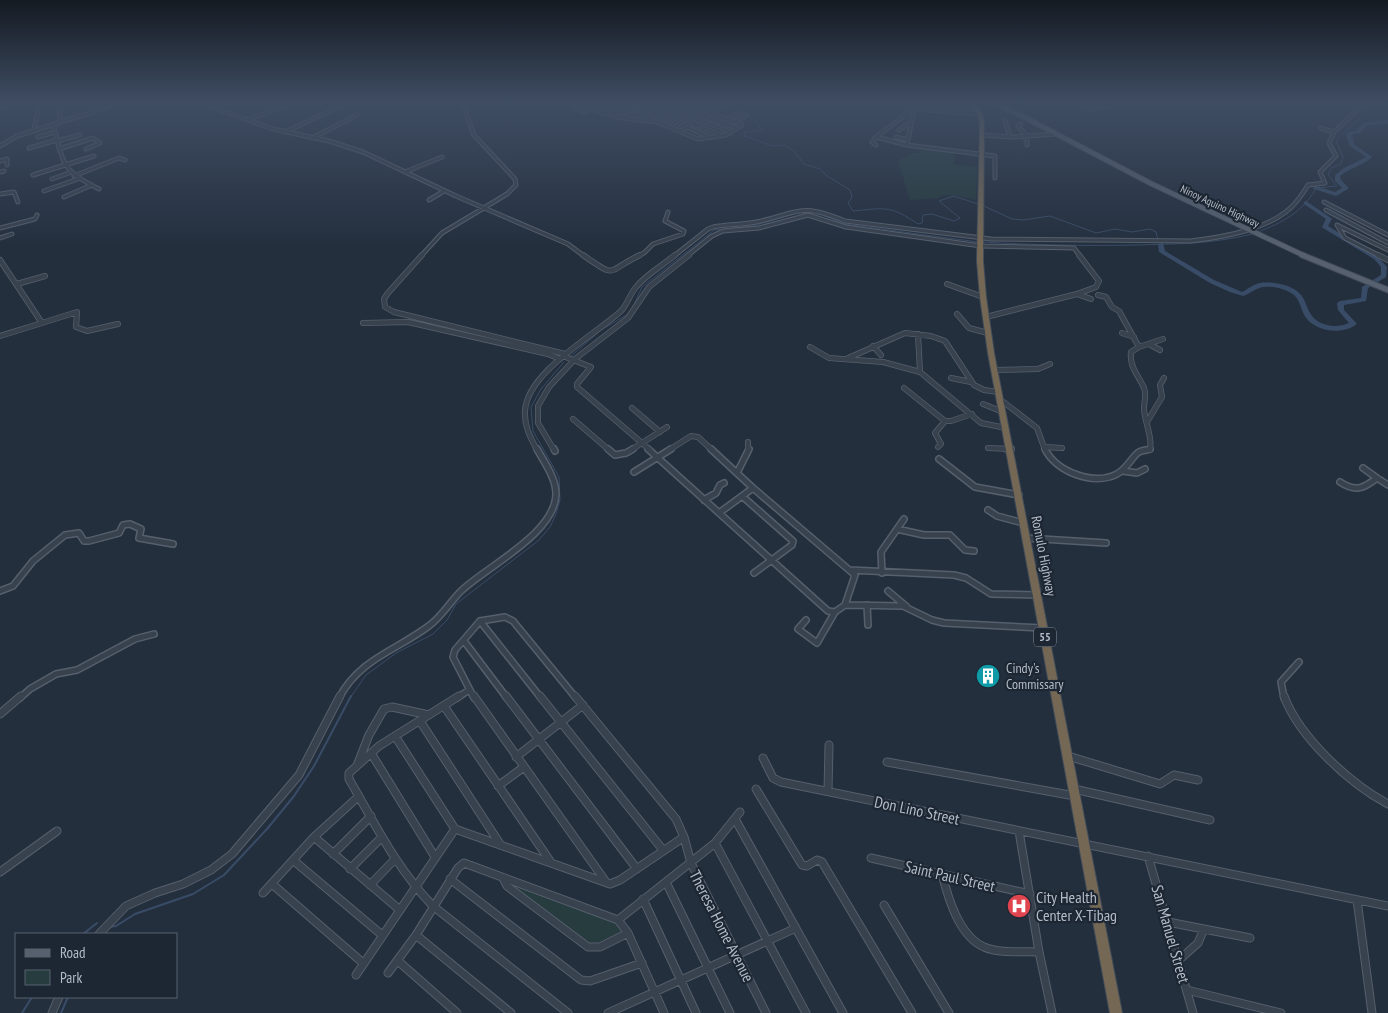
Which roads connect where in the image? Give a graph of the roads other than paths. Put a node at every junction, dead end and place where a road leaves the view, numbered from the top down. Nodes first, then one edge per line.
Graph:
1 (59, 150) edge
2 (358, 150) edge
3 (488, 150) edge
4 (947, 150) edge
5 (982, 150) edge
6 (1087, 150) edge
7 (1333, 150) edge
8 (982, 154) junction
9 (94, 156) dead end
10 (442, 157) dead end
11 (125, 160) dead end
12 (0, 161) edge
13 (7, 164) dead end
14 (64, 166) junction
15 (405, 172) junction
16 (69, 173) junction
17 (33, 175) dead end
18 (76, 178) junction
19 (995, 178) dead end
20 (52, 179) dead end
21 (92, 185) junction
22 (99, 188) dead end
23 (44, 191) dead end
24 (444, 191) junction
25 (0, 194) edge
26 (64, 197) dead end
27 (429, 200) dead end
28 (18, 202) dead end
29 (1324, 202) dead end
30 (484, 207) junction
31 (1326, 210) dead end
32 (668, 212) dead end
33 (796, 213) junction
34 (37, 215) dead end
35 (0, 228) edge
36 (1248, 230) junction
37 (12, 234) dead end
38 (1388, 235) edge
39 (0, 238) edge
40 (1388, 243) edge
41 (981, 244) junction
42 (1388, 250) edge
43 (0, 260) edge
44 (1388, 260) edge
45 (45, 276) dead end
46 (17, 284) junction
47 (947, 284) dead end
48 (1386, 289) edge
49 (1077, 294) junction
50 (1098, 295) dead end
51 (983, 297) junction
52 (1091, 299) dead end
53 (956, 314) dead end
54 (986, 317) junction
55 (42, 323) junction
56 (363, 323) dead end
57 (118, 324) dead end
58 (988, 333) junction
59 (1122, 333) dead end
60 (918, 334) junction
61 (0, 336) edge
62 (1134, 337) junction
63 (1163, 339) dead end
64 (1148, 344) junction
65 (873, 346) junction
66 (810, 347) dead end
67 (1139, 347) junction
68 (1160, 350) dead end
69 (880, 355) dead end
70 (563, 356) junction
71 (575, 359) junction
72 (844, 360) junction
73 (1050, 364) dead end
74 (994, 370) junction
75 (920, 372) junction
76 (951, 378) dead end
77 (1164, 378) dead end
78 (971, 382) junction
79 (904, 388) dead end
80 (1000, 396) junction
81 (983, 404) dead end
82 (632, 408) dead end
83 (1003, 412) junction
84 (972, 414) junction
85 (573, 419) dead end
86 (945, 421) junction
87 (1147, 422) junction
88 (667, 427) dead end
89 (1007, 428) junction
90 (660, 432) junction
91 (748, 442) dead end
92 (642, 443) junction
93 (938, 447) dead end
94 (1044, 447) junction
95 (988, 448) dead end
96 (1062, 448) dead end
97 (1011, 449) junction
98 (555, 451) dead end
99 (658, 458) junction
100 (938, 459) dead end
101 (1363, 468) dead end
102 (1145, 469) dead end
103 (1123, 471) junction
104 (634, 472) dead end
105 (737, 473) junction
106 (1378, 478) junction
107 (1340, 482) dead end
108 (724, 483) dead end
109 (1388, 485) edge
110 (753, 488) junction
111 (1019, 495) junction
112 (742, 496) junction
113 (704, 500) junction
114 (988, 510) dead end
115 (719, 513) junction
116 (904, 519) dead end
117 (1023, 523) junction
118 (897, 529) junction
119 (1026, 538) junction
120 (1106, 543) dead end
121 (173, 544) dead end
122 (974, 551) dead end
123 (771, 560) junction
124 (847, 568) junction
125 (754, 573) dead end
126 (882, 573) junction
127 (0, 591) edge
128 (888, 591) dead end
129 (1037, 595) junction
130 (845, 605) junction
131 (867, 605) junction
132 (907, 607) junction
133 (835, 612) junction
134 (806, 620) dead end
135 (480, 621) junction
136 (868, 625) dead end
137 (1043, 628) junction
138 (154, 634) dead end
139 (464, 641) junction
140 (1299, 662) dead end
141 (469, 690) junction
142 (583, 705) junction
143 (444, 706) junction
144 (0, 714) edge
145 (430, 715) junction
146 (420, 721) junction
147 (560, 722) junction
148 (395, 736) junction
149 (539, 739) junction
150 (829, 745) dead end
151 (371, 753) junction
152 (1068, 756) junction
153 (516, 757) junction
154 (763, 758) dead end
155 (887, 762) dead end
156 (358, 764) junction
157 (524, 768) junction
158 (1198, 780) dead end
159 (498, 786) junction
160 (756, 789) dead end
161 (828, 791) junction
162 (1075, 793) junction
163 (359, 796) junction
164 (1388, 804) edge
165 (740, 812) dead end
166 (370, 816) junction
167 (735, 819) junction
168 (1210, 820) dead end
169 (455, 829) junction
170 (57, 831) dead end
171 (1019, 831) junction
172 (314, 837) junction
173 (382, 837) junction
174 (684, 837) junction
175 (715, 843) junction
176 (1083, 843) junction
177 (500, 844) junction
178 (663, 850) junction
179 (333, 854) junction
180 (1148, 856) junction
181 (435, 857) junction
182 (871, 858) dead end
183 (395, 859) junction
184 (293, 860) junction
185 (550, 862) junction
186 (691, 863) junction
187 (350, 869) junction
188 (637, 869) junction
189 (0, 872) edge
190 (942, 874) junction
191 (503, 878) junction
192 (450, 879) junction
193 (606, 882) junction
194 (666, 882) junction
195 (272, 884) junction
196 (370, 885) junction
197 (414, 888) junction
198 (263, 893) dead end
199 (1030, 894) junction
200 (643, 899) junction
201 (1357, 900) junction
202 (884, 904) dead end
203 (433, 906) junction
204 (1388, 906) edge
205 (400, 910) junction
206 (618, 920) junction
207 (1168, 922) junction
208 (796, 928) junction
209 (1204, 929) junction
210 (628, 932) junction
211 (99, 933) edge
212 (382, 935) junction
213 (416, 935) junction
214 (1250, 938) dead end
215 (768, 941) junction
216 (1039, 952) junction
217 (736, 955) junction
218 (1179, 960) junction
219 (398, 961) junction
220 (362, 963) junction
221 (642, 963) junction
222 (709, 968) junction
223 (388, 973) dead end
224 (356, 975) dead end
225 (682, 981) junction
226 (1187, 990) junction
227 (655, 992) junction
228 (59, 998) edge
229 (52, 1013) edge
230 (457, 1013) edge
231 (511, 1013) edge
232 (568, 1013) edge
233 (608, 1013) edge
234 (664, 1013) edge
235 (696, 1013) edge
236 (730, 1013) edge
237 (766, 1013) edge
238 (806, 1013) edge
239 (843, 1013) edge
240 (912, 1013) edge
241 (949, 1013) edge
242 (1052, 1013) edge
243 (1116, 1013) edge
244 (1193, 1013) edge
245 (1281, 1013) edge
246 (1372, 1013) edge

1 - 14 street
2 - 15 street
3 - 30 street
4 - 8 street
5 - 8 highway, Romulo Highway / 55
6 - 36 main road, Ninoy Aquino Highway
7 - 36 street
8 - 19 street
8 - 41 highway, Romulo Highway / 55
9 - 14 street
10 - 15 street
11 - 18 street
12 - 13 street
14 - 16 street
14 - 17 street
15 - 24 street
16 - 18 street
16 - 20 street
18 - 21 street
18 - 23 street
21 - 22 street
21 - 26 street
24 - 27 street
24 - 30 street
25 - 28 street
29 - 38 street
30 - 32 street
30 - 70 street
31 - 40 street
33 - 41 street
33 - 70 street
33 - 71 street
34 - 35 street
36 - 41 street
36 - 48 main road, Ninoy Aquino Highway
37 - 39 street
41 - 49 street
41 - 51 highway, Romulo Highway / 55
42 - 44 street
43 - 46 street
45 - 46 street
46 - 55 street
47 - 51 street
49 - 52 street
49 - 54 street
50 - 62 street
51 - 54 highway, Romulo Highway / 55
53 - 58 street
54 - 58 highway, Romulo Highway / 55
55 - 57 street
55 - 61 street
56 - 70 street
58 - 74 highway, Romulo Highway / 55
59 - 62 street
60 - 65 street
60 - 75 street
60 - 78 street
62 - 67 street
63 - 64 street
64 - 67 street
64 - 68 street
65 - 69 street
65 - 72 street
66 - 72 street
67 - 87 street
70 - 71 street
70 - 211 street
71 - 92 street
71 - 98 street
72 - 75 street
73 - 74 street
74 - 80 highway, Romulo Highway / 55
75 - 84 street
76 - 78 street
77 - 87 street
78 - 80 street
79 - 86 street
80 - 83 highway, Romulo Highway / 55
80 - 94 street
81 - 83 street
82 - 90 street
83 - 89 highway, Romulo Highway / 55
84 - 86 street
84 - 89 street
85 - 92 street
86 - 93 street
87 - 103 street
88 - 90 street
89 - 97 highway, Romulo Highway / 55
90 - 92 street
91 - 105 street
92 - 99 street
94 - 96 street
94 - 103 street
95 - 97 street
97 - 111 highway, Romulo Highway / 55
99 - 104 street
99 - 105 street
99 - 113 street
100 - 111 street
101 - 106 street
102 - 103 street
105 - 110 street
106 - 107 street
106 - 109 street
108 - 113 street
110 - 112 street
110 - 124 street
111 - 117 highway, Romulo Highway / 55
112 - 115 street
112 - 123 street
113 - 115 street
114 - 117 street
115 - 123 street
116 - 118 street
117 - 119 highway, Romulo Highway / 55
118 - 122 street
118 - 126 street
119 - 120 street
119 - 129 highway, Romulo Highway / 55
121 - 127 street
123 - 125 street
123 - 133 street
124 - 126 street
124 - 130 street
126 - 129 street
128 - 132 street
129 - 137 highway, Romulo Highway / 55
130 - 131 street
130 - 133 street
131 - 132 street
131 - 136 street
132 - 137 street
133 - 134 street
135 - 139 street
135 - 142 street, Theresa Home Avenue
135 - 147 street
137 - 152 highway, Romulo Highway / 55
138 - 144 street
139 - 141 street
139 - 149 street
140 - 164 street
141 - 143 street
141 - 153 street
142 - 147 street
142 - 174 street, Theresa Home Avenue
143 - 145 street
143 - 159 street
145 - 146 street
145 - 156 street
146 - 148 street
146 - 177 street
147 - 149 street
147 - 178 street
148 - 151 street
148 - 169 street
149 - 153 street
149 - 188 street
150 - 161 street
151 - 156 street
151 - 181 street
152 - 158 street
152 - 162 highway, Romulo Highway / 55
153 - 157 street
154 - 161 street, Don Lino Street
155 - 162 street
156 - 163 street
157 - 159 street
157 - 193 street
159 - 185 street
160 - 240 street
161 - 171 street, Don Lino Street
162 - 168 street
162 - 176 highway, Romulo Highway / 55
163 - 166 street
163 - 172 street
165 - 167 street
166 - 173 street
166 - 179 street
167 - 175 street
167 - 208 street
169 - 177 street
169 - 181 street
170 - 189 street
171 - 176 street, Don Lino Street
171 - 199 street
172 - 179 street
172 - 184 street
173 - 183 street
173 - 187 street
174 - 178 street
174 - 186 street, Theresa Home Avenue
175 - 186 street
175 - 215 street
176 - 180 street, Don Lino Street
176 - 243 highway, Romulo Highway / 55
177 - 185 street
178 - 188 street
179 - 187 street
180 - 201 street, Don Lino Street
180 - 207 street, San Manuel Street
181 - 197 street
182 - 190 street, Saint Paul Street
183 - 196 street
183 - 197 street
184 - 195 street
184 - 212 street
185 - 193 street
186 - 194 street
186 - 217 street, Theresa Home Avenue
187 - 196 street
188 - 193 street
190 - 199 street, Saint Paul Street
190 - 216 street
191 - 192 street
191 - 206 street
191 - 210 street
192 - 203 street
192 - 221 street
194 - 200 street
194 - 222 street
195 - 198 street
195 - 220 street
196 - 205 street
197 - 203 street
197 - 205 street
199 - 216 street
200 - 206 street
200 - 225 street
201 - 204 street, Don Lino Street
201 - 246 street
202 - 241 street
203 - 213 street
203 - 232 street
205 - 212 street
206 - 210 street
207 - 209 street
207 - 218 street, San Manuel Street
208 - 215 street
208 - 239 street
209 - 214 street
209 - 218 street
210 - 221 street
212 - 220 street
213 - 219 street
213 - 231 street
215 - 217 street
215 - 238 street
216 - 242 street
217 - 222 street
217 - 237 street, Theresa Home Avenue
218 - 226 street, San Manuel Street
219 - 223 street
219 - 230 street
220 - 224 street
221 - 227 street
222 - 225 street
222 - 236 street
225 - 227 street
225 - 235 street
226 - 244 street, San Manuel Street
226 - 245 street
227 - 233 street
227 - 234 street
228 - 229 street

